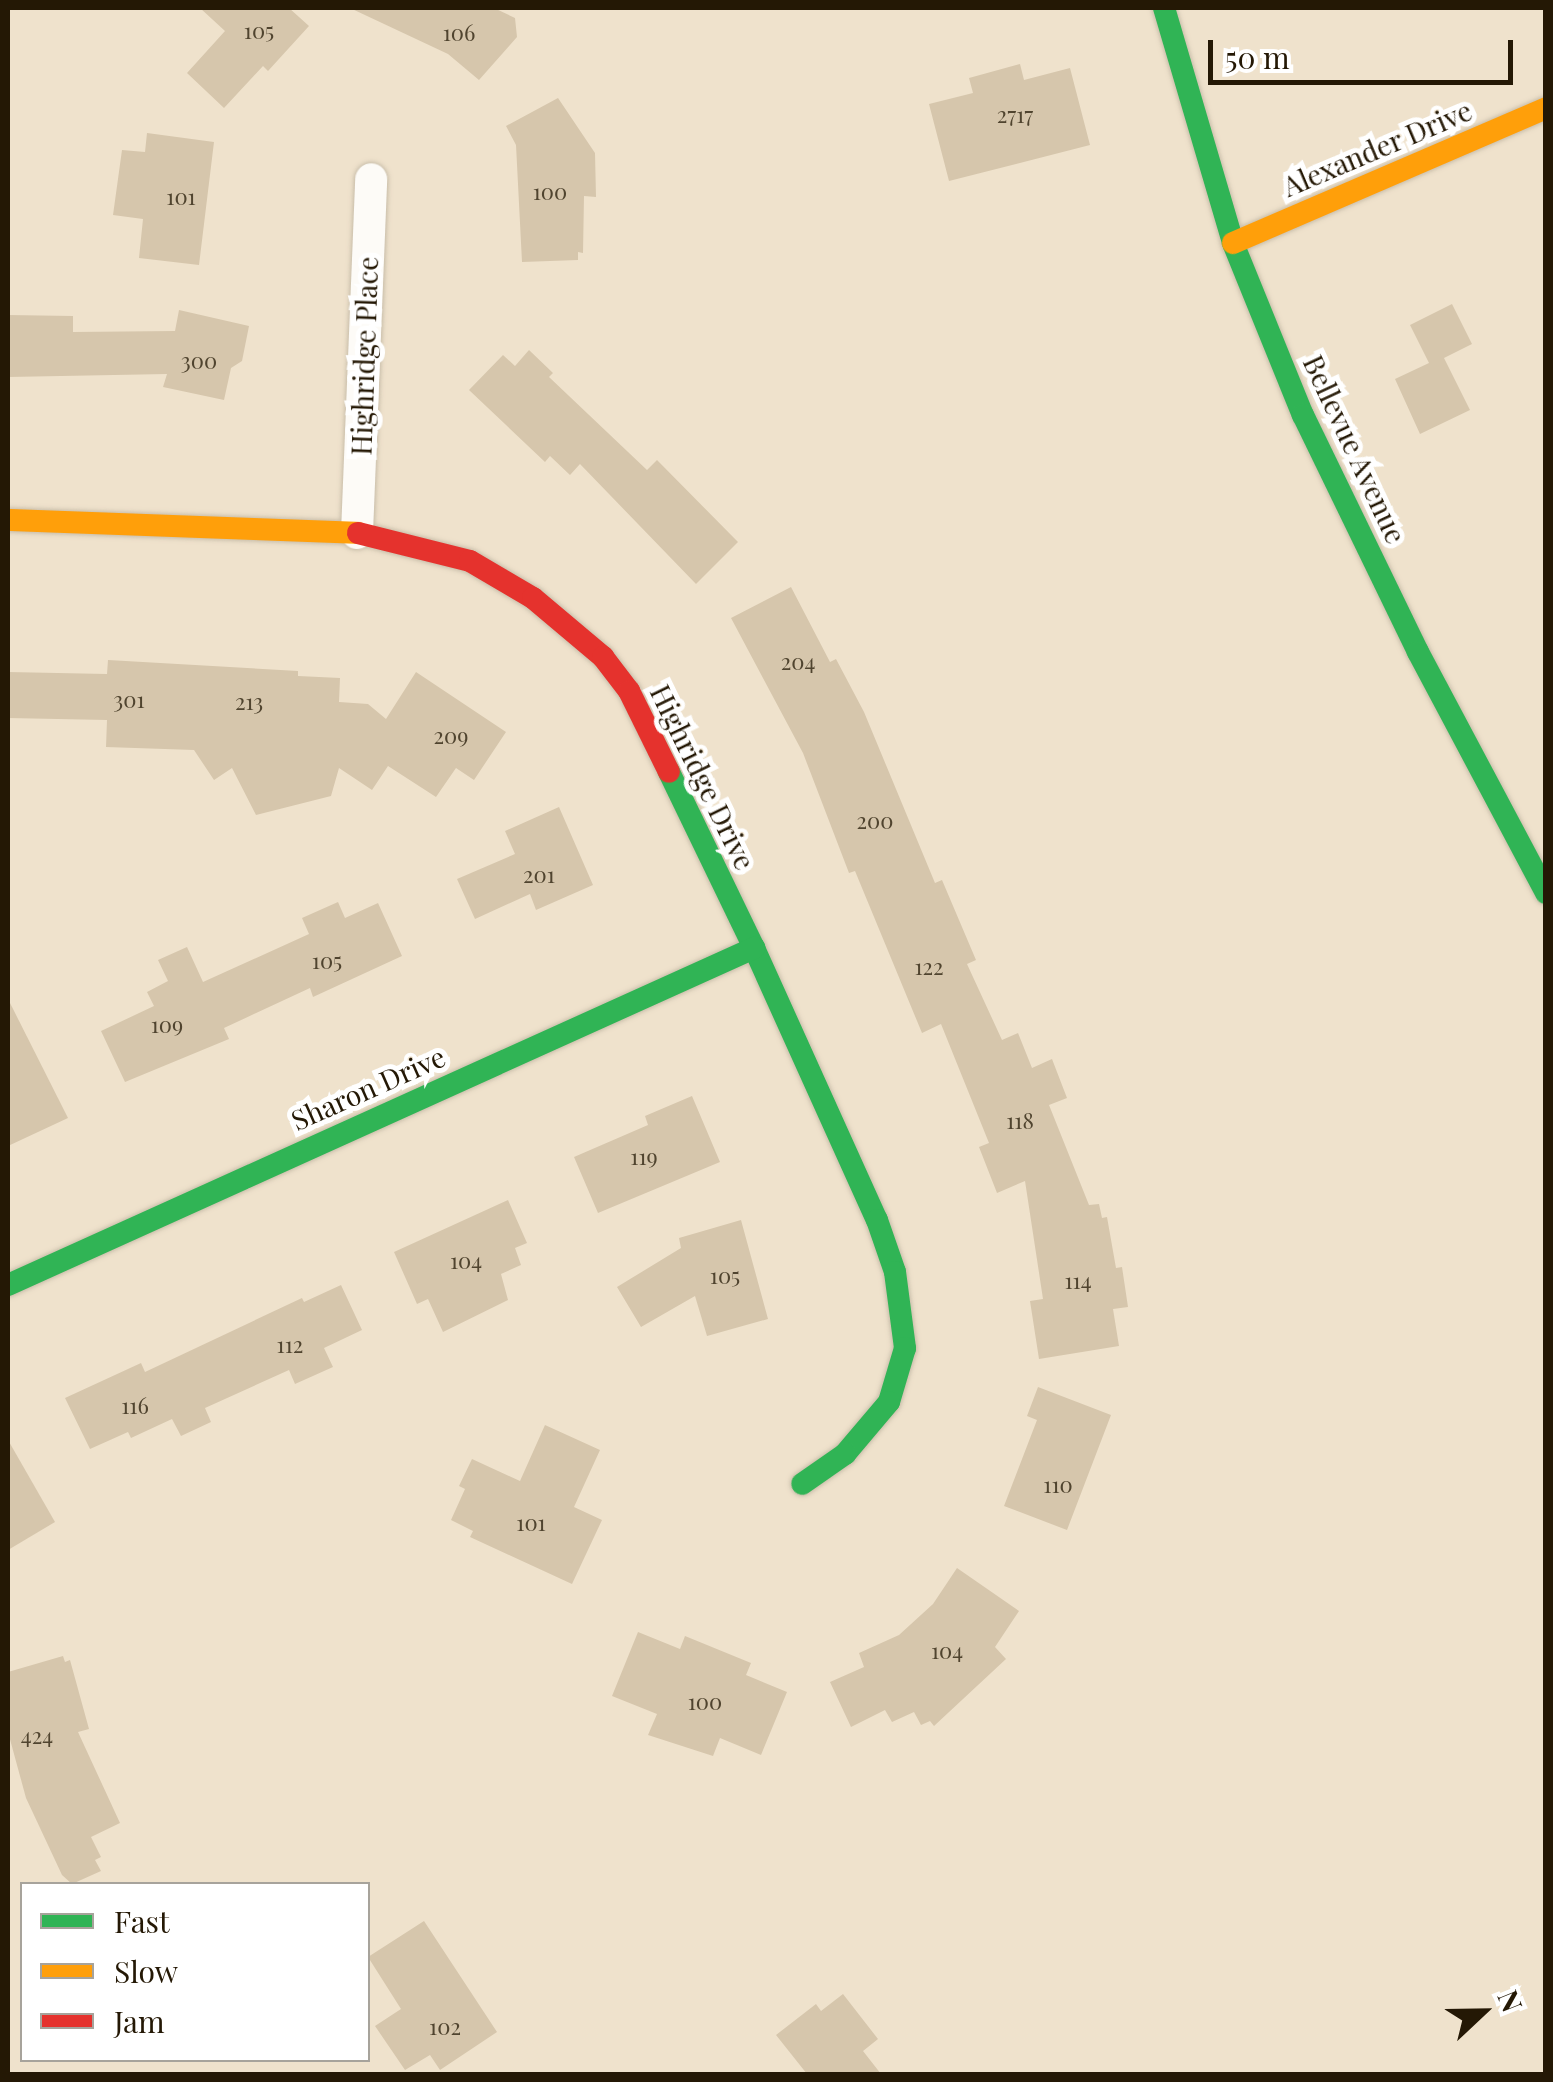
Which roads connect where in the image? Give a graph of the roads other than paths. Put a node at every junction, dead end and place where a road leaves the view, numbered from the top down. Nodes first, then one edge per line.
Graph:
1 (1164, 8) edge
2 (1546, 108) edge
3 (371, 178) dead end
4 (1233, 243) junction
5 (8, 520) edge
6 (356, 533) junction
7 (1546, 893) edge
8 (754, 948) junction
9 (8, 1286) edge
10 (802, 1484) dead end

1 - 4 street, Bellevue Avenue
2 - 4 street, Alexander Drive
3 - 6 street, Highridge Place
4 - 7 street, Bellevue Avenue
5 - 6 street, Highridge Drive
6 - 8 street, Highridge Drive
8 - 9 street, Sharon Drive
8 - 10 street, Highridge Drive

